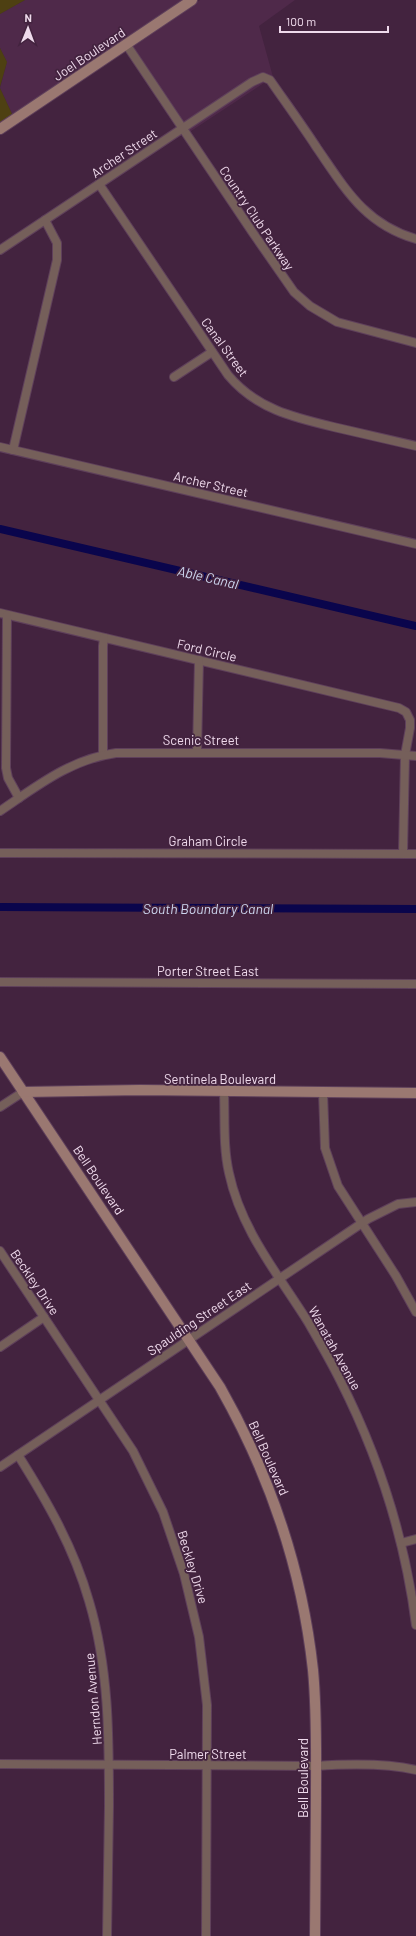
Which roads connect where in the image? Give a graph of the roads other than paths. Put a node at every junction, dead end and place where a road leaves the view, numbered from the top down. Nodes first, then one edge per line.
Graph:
1 (192, 0) edge
2 (126, 44) junction
3 (182, 128) junction
4 (0, 129) edge
5 (99, 184) junction
6 (45, 220) junction
7 (416, 239) edge
8 (0, 250) edge
9 (416, 343) edge
10 (212, 352) junction
11 (174, 377) dead end
12 (0, 446) edge
13 (416, 446) edge
14 (13, 450) junction
15 (416, 544) edge
16 (4, 614) edge
17 (104, 638) junction
18 (200, 660) junction
19 (197, 752) junction
20 (103, 755) junction
21 (405, 755) junction
22 (416, 756) edge
23 (19, 798) junction
24 (0, 811) edge
25 (0, 852) edge
26 (403, 854) junction
27 (416, 854) edge
28 (0, 982) edge
29 (416, 984) edge
30 (0, 1057) edge
31 (24, 1092) junction
32 (224, 1092) junction
33 (323, 1092) junction
34 (416, 1093) edge
35 (0, 1107) edge
36 (416, 1202) edge
37 (361, 1223) junction
38 (0, 1251) edge
39 (279, 1279) junction
40 (416, 1312) edge
41 (44, 1317) junction
42 (189, 1338) junction
43 (0, 1347) edge
44 (100, 1399) junction
45 (18, 1455) junction
46 (0, 1467) edge
47 (416, 1539) edge
48 (401, 1543) junction
49 (416, 1625) edge
50 (0, 1764) edge
51 (109, 1765) junction
52 (208, 1766) junction
53 (316, 1766) junction
54 (416, 1770) edge
55 (107, 1936) edge
56 (206, 1936) edge
57 (315, 1936) edge

1 - 2 street, Joel Boulevard
2 - 3 street, Country Club Parkway
2 - 4 street, Joel Boulevard
3 - 5 street, Archer Street
3 - 7 street, Archer Street
3 - 9 street, Country Club Parkway
5 - 6 street, Archer Street
5 - 10 street, Canal Street
6 - 8 street, Archer Street
6 - 14 street
10 - 11 street
10 - 13 street, Canal Street
12 - 14 street, Archer Street
14 - 15 street, Archer Street
16 - 17 street, Ford Circle
16 - 23 street
17 - 18 street, Ford Circle
17 - 20 street
18 - 19 street
18 - 21 street, Ford Circle
19 - 20 street, Scenic Street
19 - 21 street, Scenic Street
20 - 23 street, Scenic Street
21 - 22 street, Scenic Street
21 - 26 street
23 - 24 street, Scenic Street
25 - 26 street, Graham Circle
26 - 27 street, Graham Circle
28 - 29 street, Porter Street East
30 - 31 street, Bell Boulevard
31 - 32 street, Sentinela Boulevard
31 - 35 street
31 - 42 street, Bell Boulevard
32 - 33 street, Sentinela Boulevard
32 - 39 street, Wanatah Avenue
33 - 34 street, Sentinela Boulevard
33 - 37 street
36 - 37 street, Spaulding Street East
37 - 39 street, Spaulding Street East
37 - 40 street
38 - 41 street, Beckley Drive
39 - 42 street, Spaulding Street East
39 - 48 street, Wanatah Avenue
41 - 43 street
41 - 44 street, Beckley Drive
42 - 44 street, Spaulding Street East
42 - 53 street, Bell Boulevard
44 - 45 street, Spaulding Street East
44 - 52 street, Beckley Drive
45 - 46 street, Spaulding Street East
45 - 51 street, Herndon Avenue
47 - 48 street
48 - 49 street, Wanatah Avenue
50 - 51 street, Palmer Street
51 - 52 street, Palmer Street
51 - 55 street, Herndon Avenue
52 - 53 street, Palmer Street
52 - 56 street, Beckley Drive
53 - 54 street, Palmer Street
53 - 57 street, Bell Boulevard

